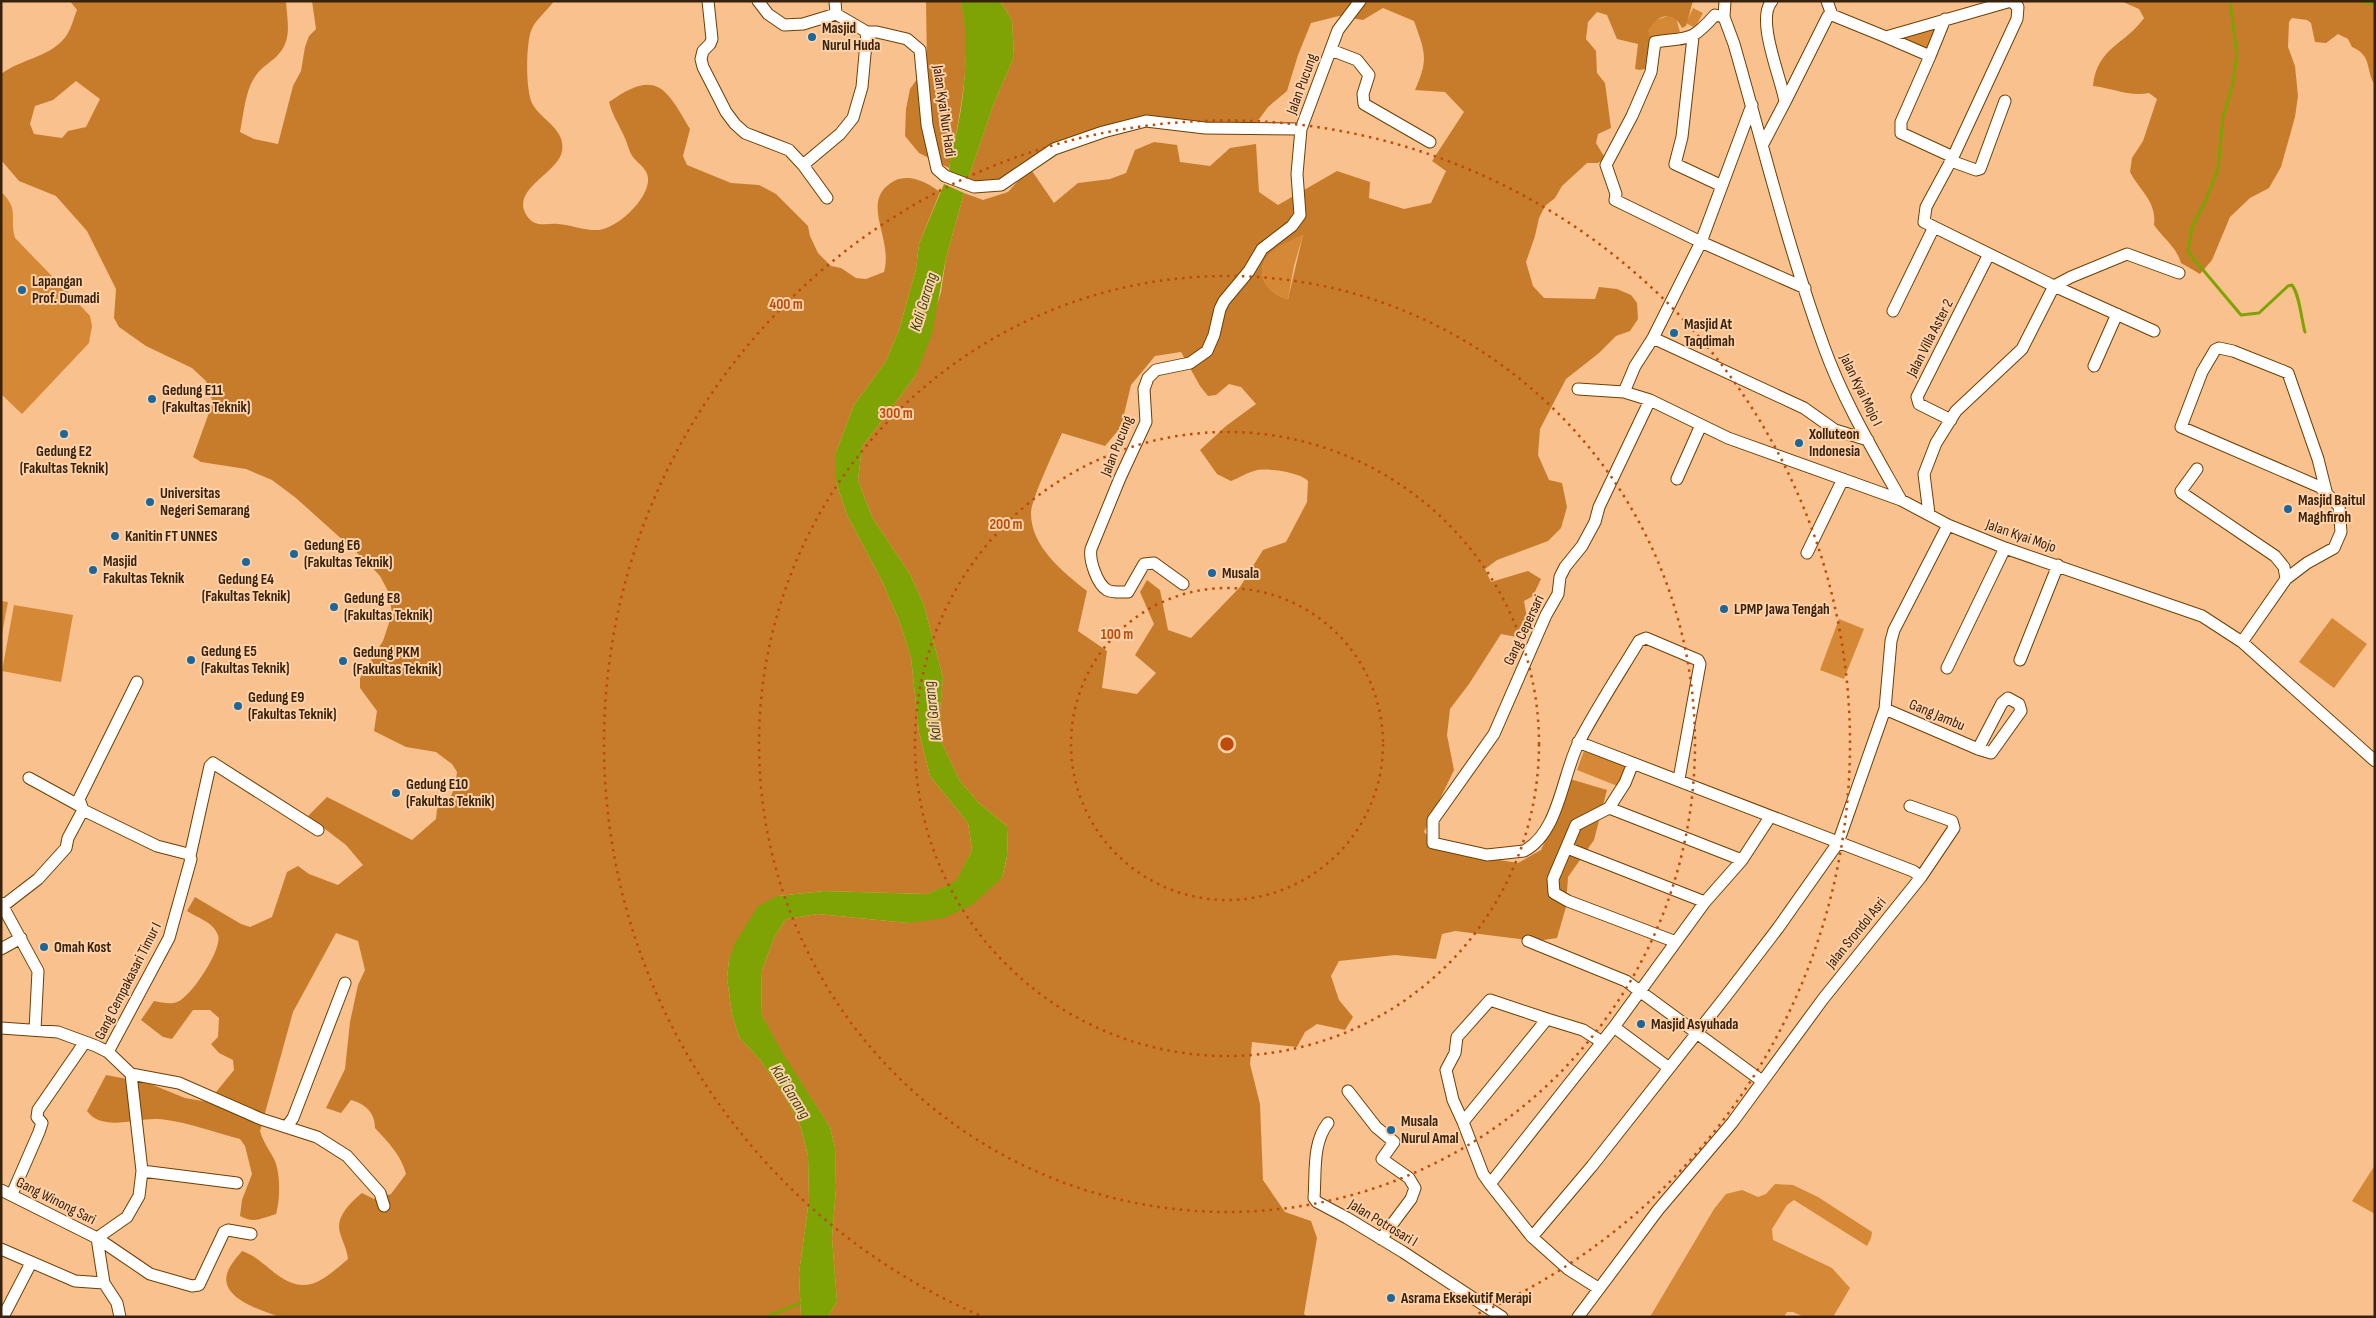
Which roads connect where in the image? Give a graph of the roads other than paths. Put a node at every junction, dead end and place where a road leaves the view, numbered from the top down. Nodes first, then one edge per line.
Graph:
1 (708, 1) edge
2 (758, 1) edge
3 (835, 1) edge
4 (1360, 1) edge
5 (1725, 1) edge
6 (1772, 1) edge
7 (1827, 1) edge
8 (2007, 2) edge
9 (836, 14) junction
10 (1832, 15) junction
11 (1724, 17) junction
12 (1946, 19) junction
13 (867, 32) junction
14 (1693, 37) junction
15 (1886, 37) junction
16 (1331, 50) junction
17 (1930, 56) junction
18 (2005, 101) dead end
19 (1784, 102) junction
20 (1752, 105) junction
21 (1301, 129) junction
22 (1430, 142) dead end
23 (1763, 144) junction
24 (1952, 159) junction
25 (803, 166) junction
26 (1720, 185) junction
27 (974, 187) joint
28 (827, 198) dead end
29 (1934, 227) junction
30 (1700, 242) junction
31 (1989, 254) junction
32 (2179, 274) dead end
33 (2054, 286) junction
34 (1804, 288) junction
35 (1893, 311) dead end
36 (2116, 314) junction
37 (2154, 331) dead end
38 (1653, 338) junction
39 (2094, 366) dead end
40 (1578, 389) dead end
41 (1624, 392) junction
42 (1650, 400) junction
43 (1951, 420) junction
44 (1701, 425) junction
45 (1868, 440) junction
46 (2197, 469) dead end
47 (1677, 479) dead end
48 (1843, 479) junction
49 (2326, 491) junction
50 (1901, 500) junction
51 (1929, 514) junction
52 (1948, 525) junction
53 (2005, 548) junction
54 (1807, 553) dead end
55 (2058, 565) junction
56 (2286, 579) junction
57 (1183, 584) dead end
58 (2242, 642) junction
59 (2020, 660) dead end
60 (1947, 668) dead end
61 (137, 682) dead end
62 (1885, 710) junction
63 (1578, 742) junction
64 (1978, 749) junction
65 (2375, 761) edge
66 (1633, 763) junction
67 (29, 778) dead end
68 (1679, 779) junction
69 (1910, 806) dead end
70 (81, 808) junction
71 (1609, 808) junction
72 (1770, 817) junction
73 (318, 830) dead end
74 (1838, 843) junction
75 (1567, 848) junction
76 (190, 856) junction
77 (1742, 860) junction
78 (1921, 877) junction
79 (1705, 902) junction
80 (2, 904) edge
81 (21, 938) junction
82 (1528, 941) dead end
83 (1676, 942) junction
84 (1, 949) edge
85 (346, 983) dead end
86 (1641, 991) junction
87 (1547, 1019) junction
88 (1614, 1027) junction
89 (2, 1029) edge
90 (35, 1030) junction
91 (1697, 1033) junction
92 (85, 1042) junction
93 (1602, 1042) junction
94 (108, 1052) junction
95 (1669, 1068) junction
96 (131, 1074) junction
97 (1762, 1081) junction
98 (1348, 1091) dead end
99 (1463, 1122) junction
100 (1328, 1123) dead end
101 (287, 1126) junction
102 (142, 1171) junction
103 (237, 1183) dead end
104 (1490, 1184) junction
105 (7, 1192) edge
106 (384, 1206) dead end
107 (251, 1234) dead end
108 (1532, 1237) junction
109 (97, 1238) junction
110 (1381, 1239) junction
111 (1, 1249) edge
112 (31, 1262) junction
113 (104, 1283) junction
114 (1598, 1288) junction
115 (3, 1317) edge
116 (120, 1317) edge
117 (1502, 1317) edge
118 (1578, 1317) edge

1 - 25 street
2 - 9 street
3 - 9 street
4 - 16 street, Jalan Pucung
5 - 11 street, Jalan Kyai Mojo I
6 - 19 street
7 - 10 street
8 - 12 street
8 - 24 street
9 - 13 street, Jalan Kyai Nur Hadi
10 - 15 street
10 - 19 street
11 - 14 street
11 - 20 street, Jalan Kyai Mojo I
12 - 15 street
12 - 17 street
13 - 25 street
13 - 27 street, Jalan Kyai Nur Hadi
14 - 26 street
14 - 30 street
15 - 17 street
16 - 21 street, Jalan Pucung
16 - 22 street, Jalan Pucung
17 - 24 street
18 - 24 street
19 - 23 street
20 - 23 street, Jalan Kyai Mojo I
20 - 26 street
21 - 27 street, Jalan Pucung
21 - 57 street, Jalan Pucung
23 - 34 street, Jalan Kyai Mojo I
24 - 29 street
25 - 28 street
26 - 30 street
29 - 31 street
29 - 35 street
30 - 34 street
30 - 38 street
31 - 33 street
31 - 43 street, Jalan Villa Aster 2
32 - 33 street
33 - 36 street
33 - 43 street
34 - 45 street, Jalan Kyai Mojo I
36 - 37 street
36 - 39 street
38 - 41 street
38 - 45 street
40 - 41 street, Jalan Kyai Mojo
41 - 42 street, Jalan Kyai Mojo
42 - 44 street, Jalan Kyai Mojo
42 - 63 street, Gang Cepersari
43 - 51 street
44 - 47 street
44 - 48 street, Jalan Kyai Mojo
45 - 50 street, Jalan Kyai Mojo I
46 - 56 street
48 - 50 street, Jalan Kyai Mojo
48 - 54 street
49 - 49 street
49 - 56 street
50 - 51 street, Jalan Kyai Mojo
51 - 52 street, Jalan Kyai Mojo
52 - 53 street, Jalan Kyai Mojo
52 - 62 street
53 - 55 street, Jalan Kyai Mojo
53 - 60 street
55 - 58 street, Jalan Kyai Mojo
55 - 59 street
56 - 58 street
58 - 65 street, Jalan Kyai Mojo
61 - 70 street
62 - 64 street, Gang Jambu
62 - 74 street
63 - 66 street
63 - 68 street
64 - 64 street, Gang Jambu
66 - 68 street
66 - 71 street
67 - 70 street
68 - 72 street
69 - 78 street, Jalan Srondol Asri
70 - 76 street
70 - 80 street
71 - 75 street
71 - 77 street
72 - 74 street
72 - 77 street
73 - 76 street, Gang Cempakasari Timur I
74 - 78 street
74 - 91 street
75 - 79 street
75 - 83 street
76 - 94 street, Gang Cempakasari Timur I
77 - 79 street
78 - 97 street, Jalan Srondol Asri
79 - 83 street
80 - 81 street
81 - 84 street
81 - 90 street
82 - 86 street
83 - 86 street
85 - 101 street
86 - 88 street
86 - 91 street
87 - 93 street
87 - 99 street
87 - 99 street
88 - 93 street
88 - 95 street
89 - 90 street, Gang Cempakasari Timur I
90 - 92 street, Gang Cempakasari Timur I
91 - 95 street
91 - 97 street
92 - 94 street, Gang Cempakasari Timur I
92 - 105 street
93 - 104 street
94 - 96 street, Gang Cempakasari Timur I
95 - 108 street
96 - 101 street
96 - 102 street
97 - 114 street, Jalan Srondol Asri
98 - 110 street
99 - 104 street
100 - 110 street, Jalan Potrosari I
101 - 106 street
102 - 103 street
102 - 109 street
104 - 108 street
105 - 109 street, Gang Winong Sari
107 - 109 street, Gang Winong Sari
108 - 114 street
109 - 113 street
110 - 117 street, Jalan Potrosari I
111 - 112 street
112 - 113 street
112 - 115 street
113 - 116 street
114 - 118 street, Jalan Srondol Asri

